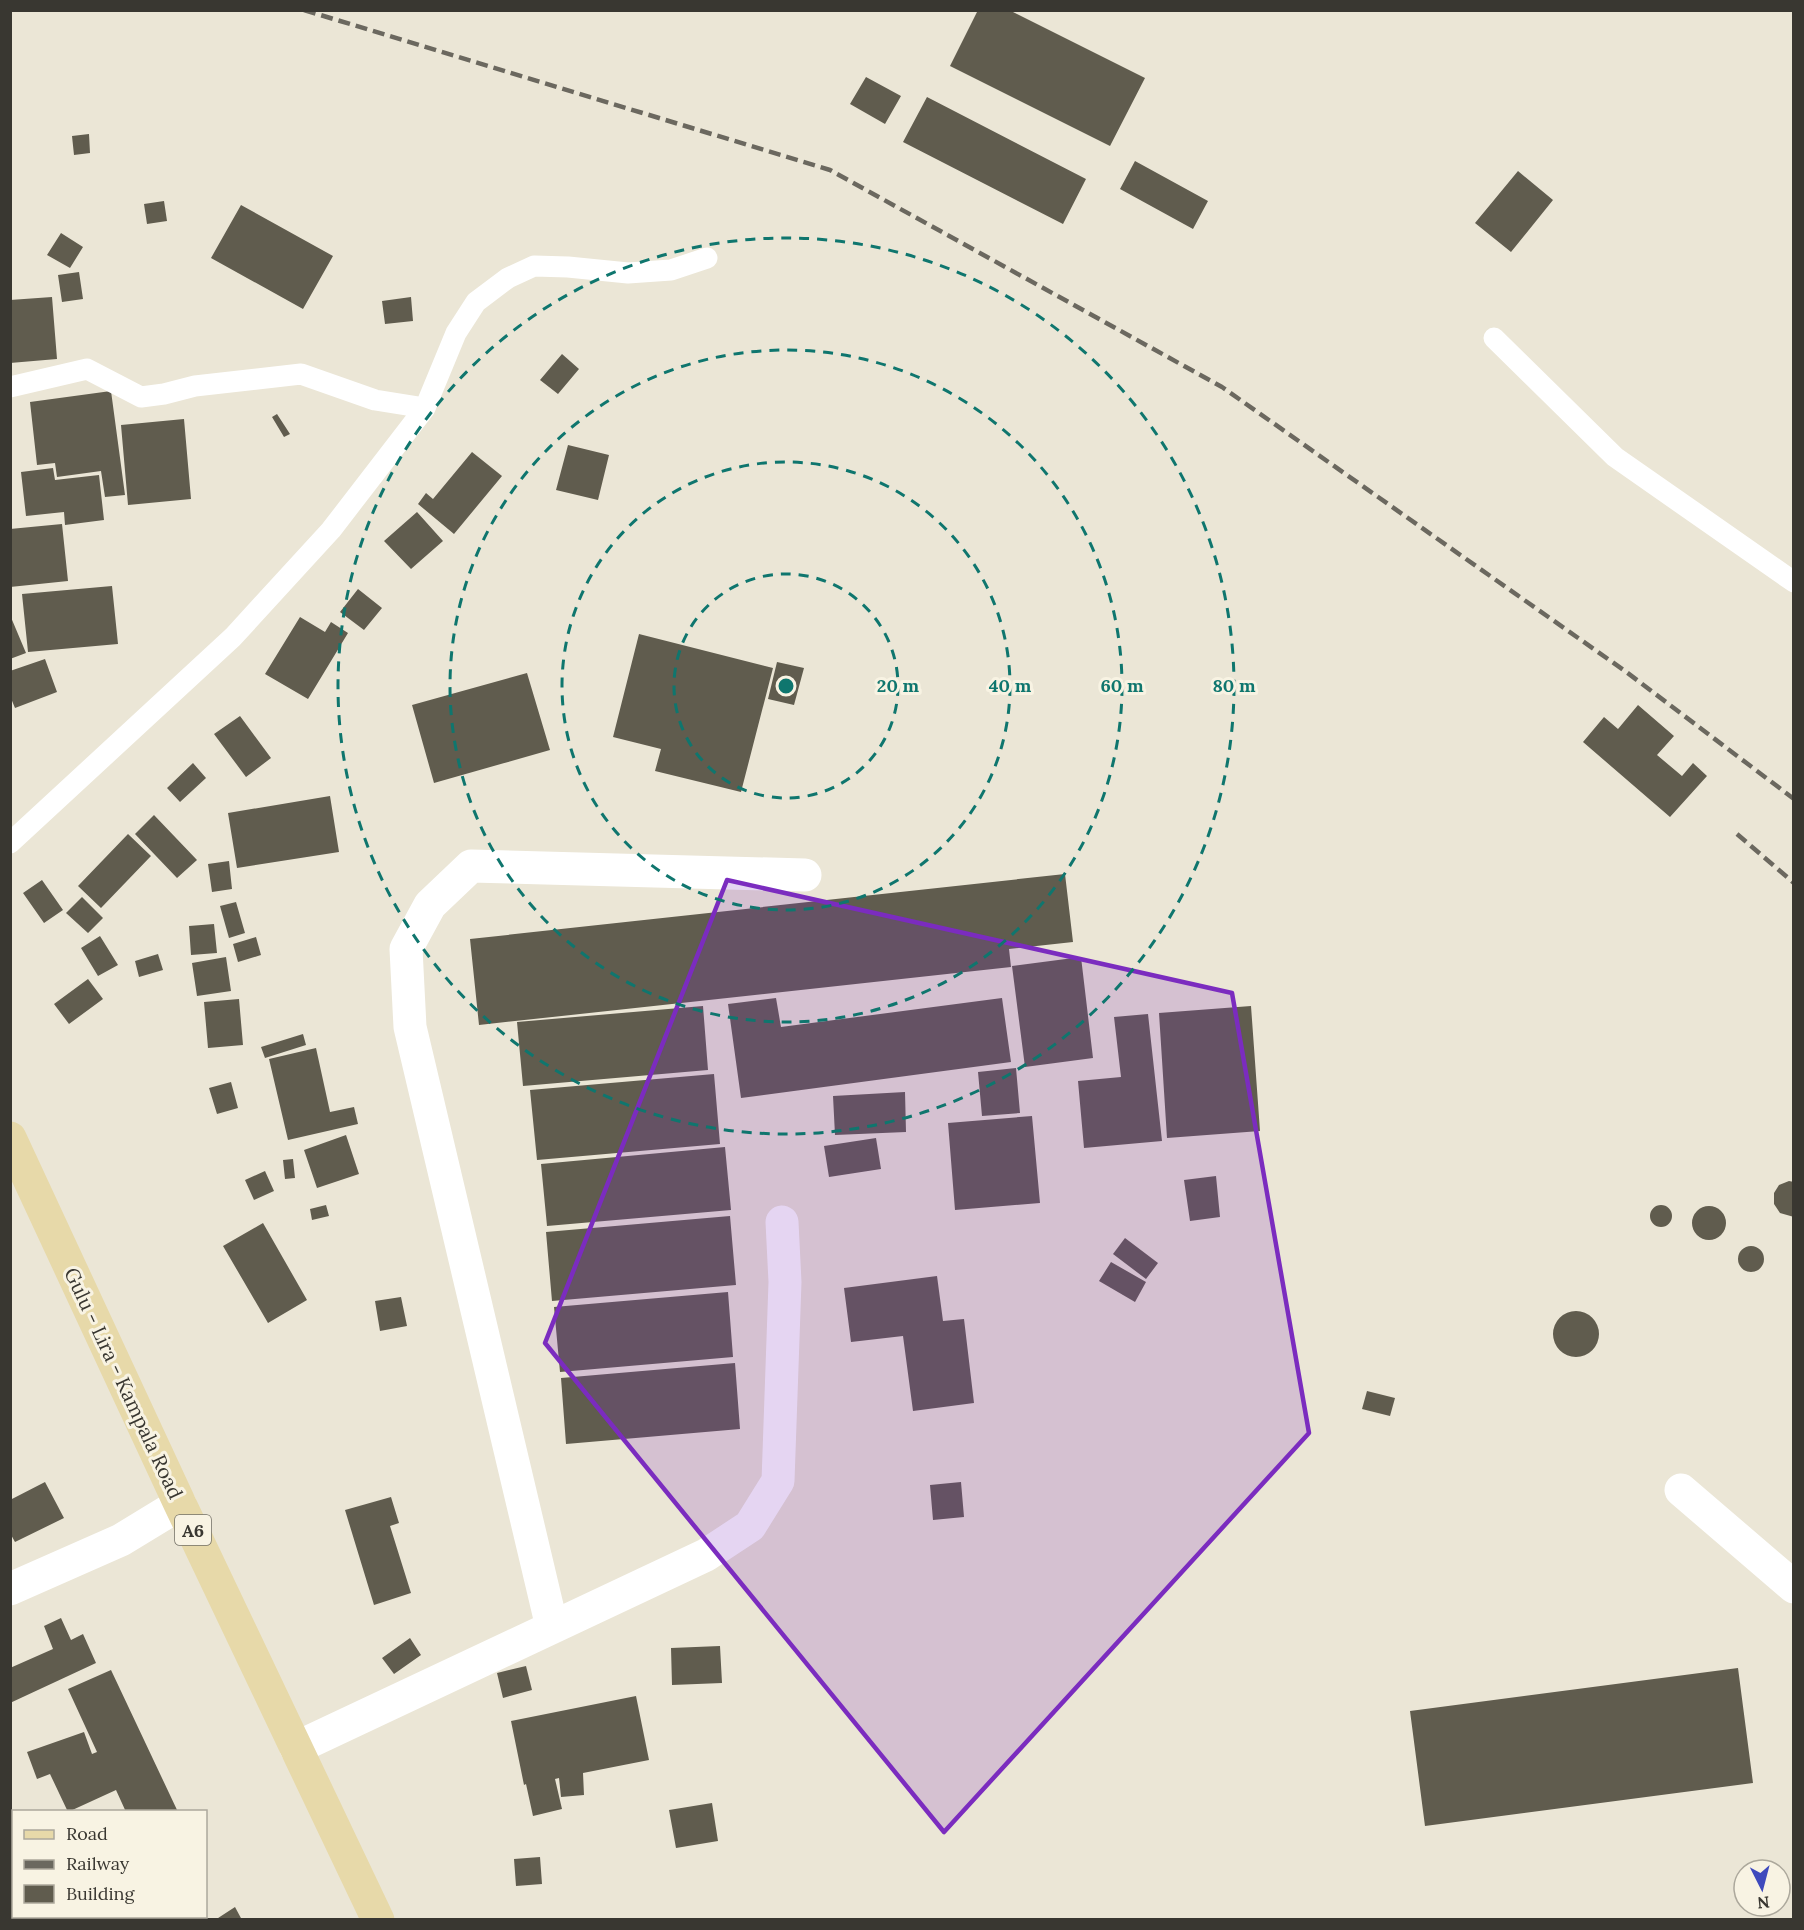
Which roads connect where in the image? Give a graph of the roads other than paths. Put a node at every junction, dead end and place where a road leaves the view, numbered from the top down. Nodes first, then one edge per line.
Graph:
1 (707, 258) dead end
2 (1494, 338) dead end
3 (10, 387) edge
4 (425, 408) junction
5 (1794, 582) edge
6 (10, 843) edge
7 (805, 875) dead end
8 (10, 1138) edge
9 (782, 1222) dead end
10 (1682, 1490) dead end
11 (180, 1504) junction
12 (1794, 1587) edge
13 (10, 1589) edge
14 (552, 1627) junction
15 (296, 1748) junction
16 (378, 1920) edge

1 - 4 lane
2 - 5 lane
3 - 4 lane
4 - 6 lane
7 - 14 street
8 - 11 main road, Gulu - Lira - Kampala Road / A6
9 - 14 street
10 - 12 street
11 - 13 street
11 - 15 main road, Gulu - Lira - Kampala Road / A6
14 - 15 street
15 - 16 main road, Gulu - Lira - Kampala Road / A6

